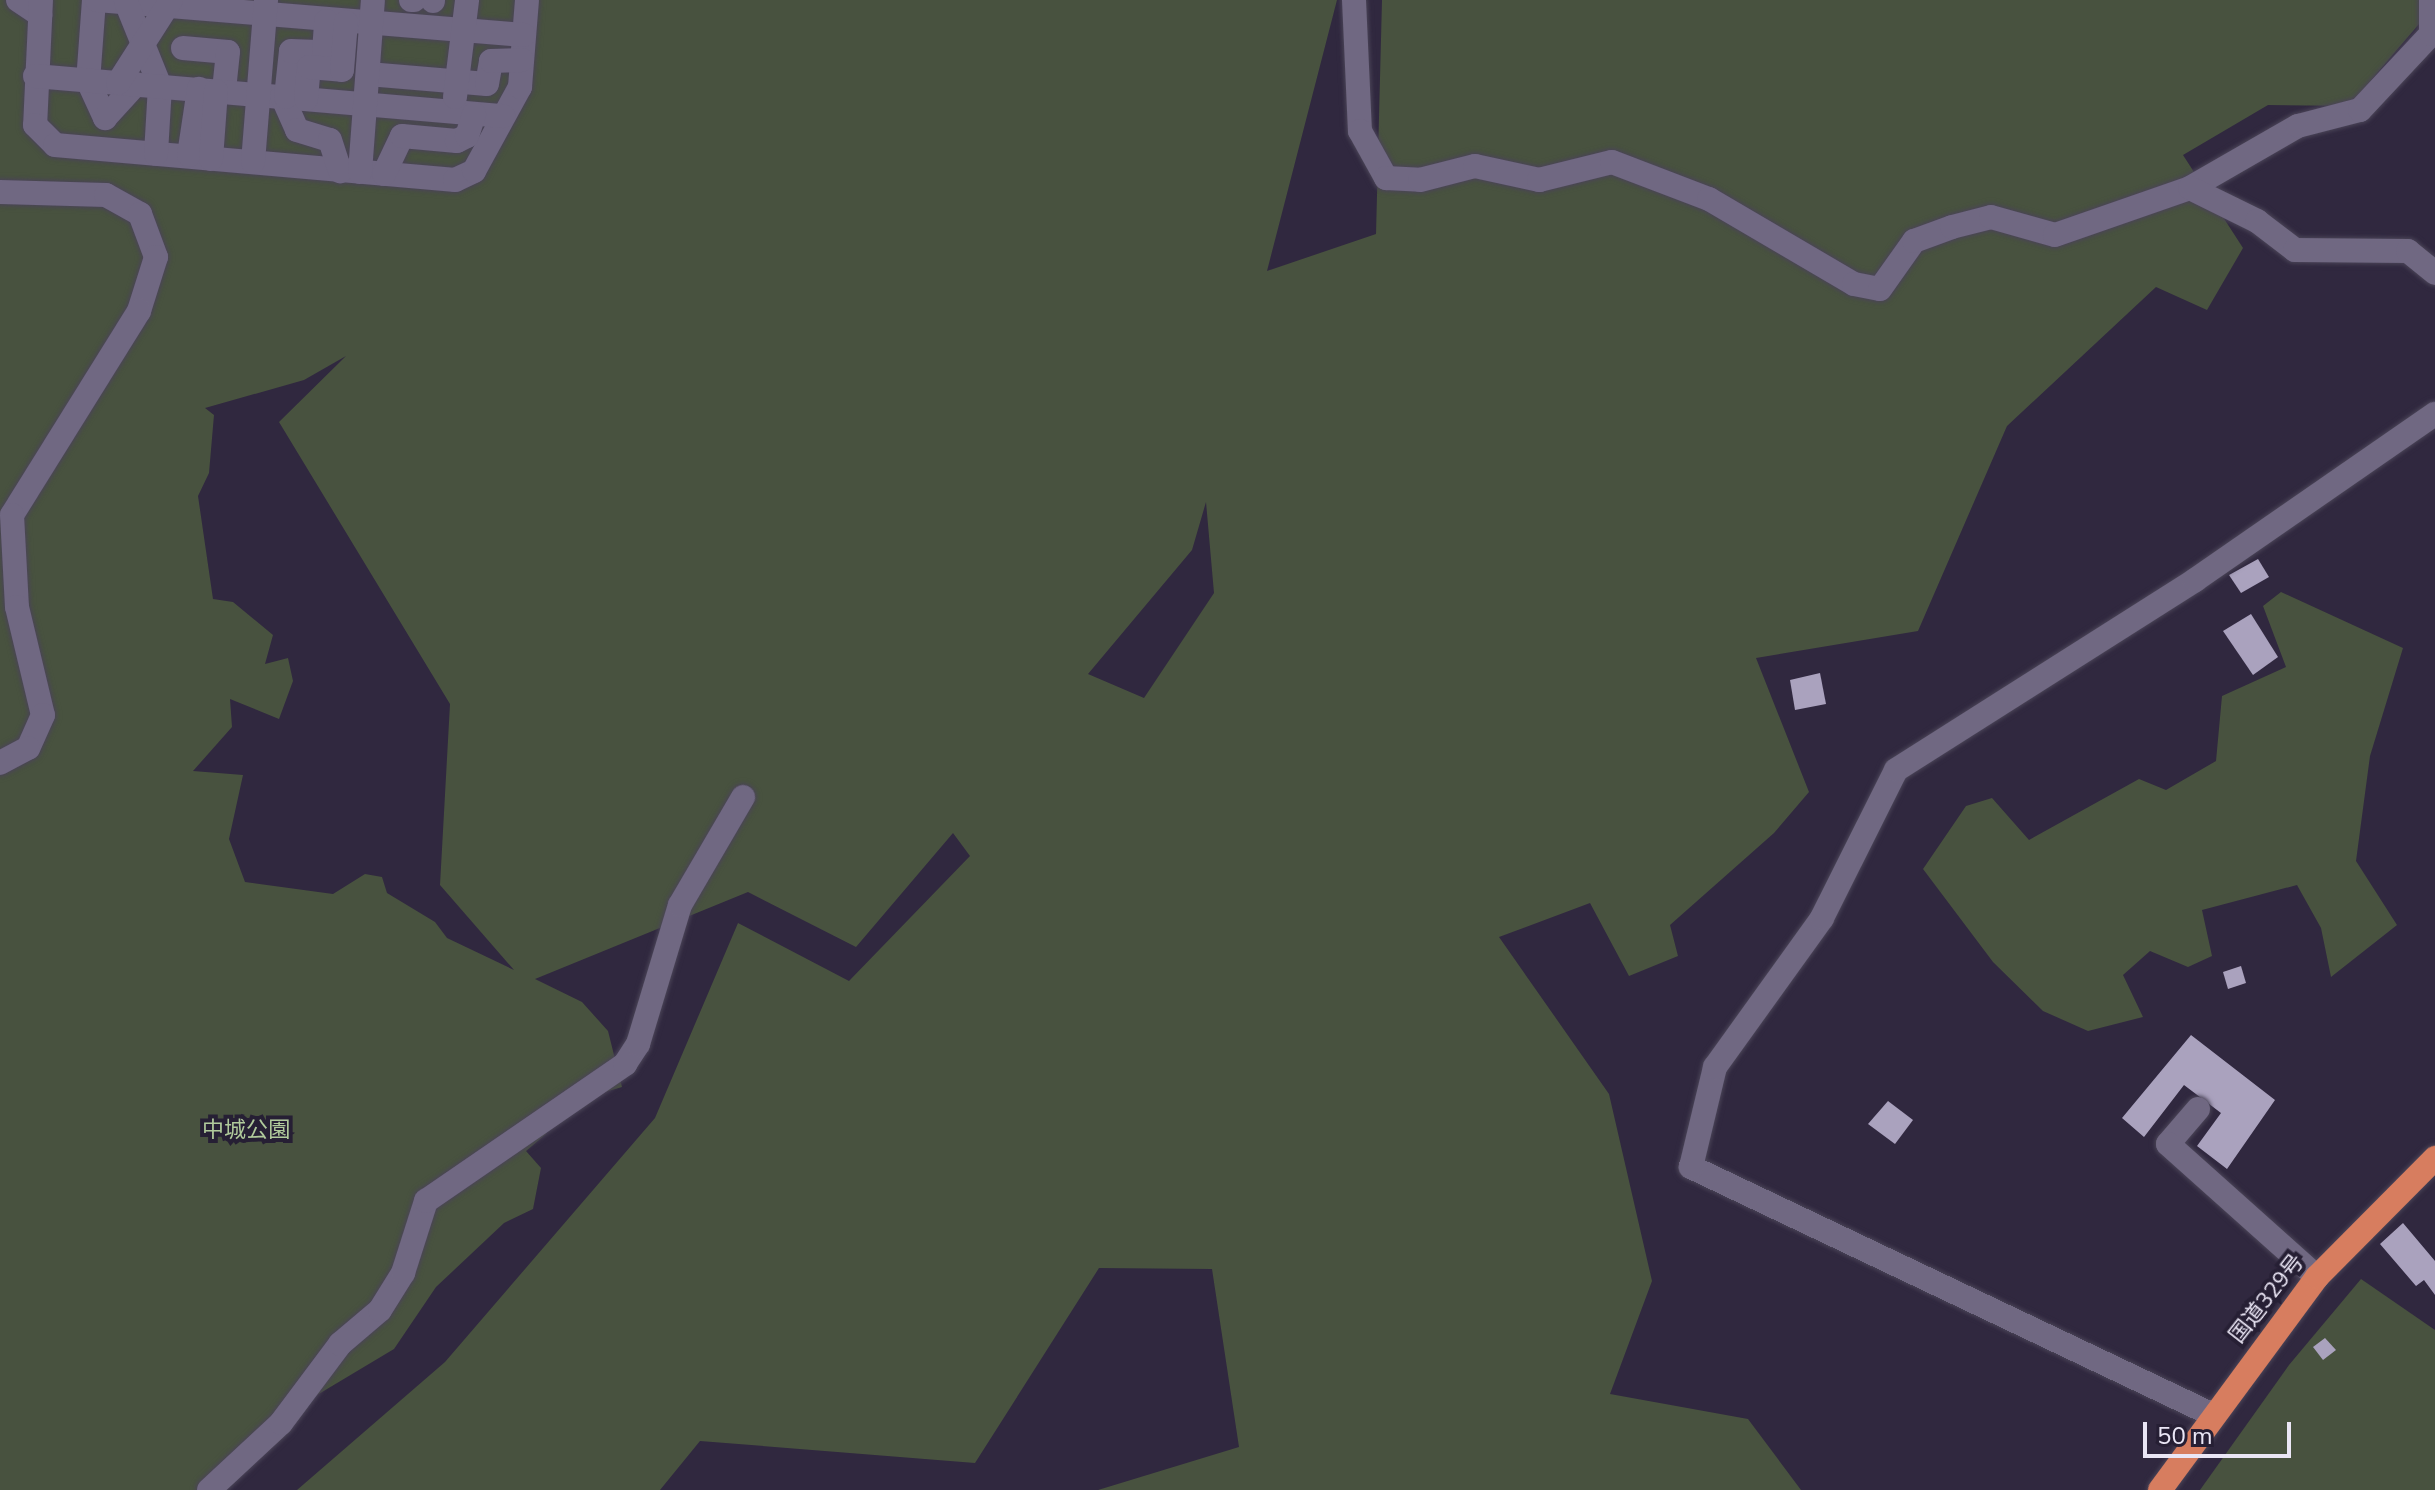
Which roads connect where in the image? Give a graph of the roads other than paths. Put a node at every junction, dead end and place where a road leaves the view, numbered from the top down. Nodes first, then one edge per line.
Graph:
1 (18, 0) edge
2 (96, 0) edge
3 (373, 0) edge
4 (467, 0) edge
5 (527, 0) edge
6 (1354, 0) edge
7 (2431, 0) edge
8 (126, 2) junction
9 (171, 3) edge
10 (265, 7) edge
11 (41, 8) edge
12 (348, 18) edge
13 (464, 31) junction
14 (524, 35) junction
15 (144, 46) junction
16 (183, 48) dead end
17 (522, 60) junction
18 (368, 74) junction
19 (35, 76) junction
20 (88, 81) junction
21 (456, 81) junction
22 (138, 84) junction
23 (487, 84) junction
24 (520, 87) junction
25 (213, 90) junction
26 (283, 97) junction
27 (366, 104) junction
28 (464, 113) junction
29 (503, 116) junction
30 (156, 154) junction
31 (200, 157) junction
32 (253, 162) junction
33 (361, 173) junction
34 (2190, 188) junction
35 (0, 192) edge
36 (2435, 273) edge
37 (2435, 414) edge
38 (0, 763) edge
39 (743, 797) dead end
40 (2198, 1109) dead end
41 (2435, 1158) edge
42 (2317, 1277) junction
43 (2211, 1414) junction
44 (209, 1490) edge
45 (2160, 1490) edge

1 - 11 street
2 - 8 street
2 - 20 street
3 - 12 street
4 - 13 street
5 - 14 street
6 - 34 street
7 - 34 street
8 - 9 street
8 - 15 street
9 - 10 street
9 - 15 street
10 - 12 street
10 - 26 street
11 - 19 street
12 - 13 street
12 - 18 street
12 - 26 street
13 - 14 street
13 - 21 street
14 - 17 street
15 - 22 street
15 - 22 street
16 - 25 street
17 - 23 street
17 - 24 street
18 - 21 street
18 - 27 street
19 - 20 street
19 - 30 street
20 - 22 street
20 - 22 street
21 - 23 street
21 - 28 street
22 - 25 street
22 - 30 street
23 - 24 street
24 - 29 street
25 - 26 street
25 - 31 street
26 - 27 street
26 - 32 street
26 - 33 street
27 - 28 street
27 - 33 street
28 - 29 street
28 - 33 street
29 - 33 street
30 - 31 street
31 - 32 street
32 - 33 street
34 - 36 street
35 - 38 street
37 - 43 street
39 - 44 street
40 - 42 street
41 - 42 highway, 国道329号
42 - 43 highway, 国道329号
43 - 45 highway, 国道329号

